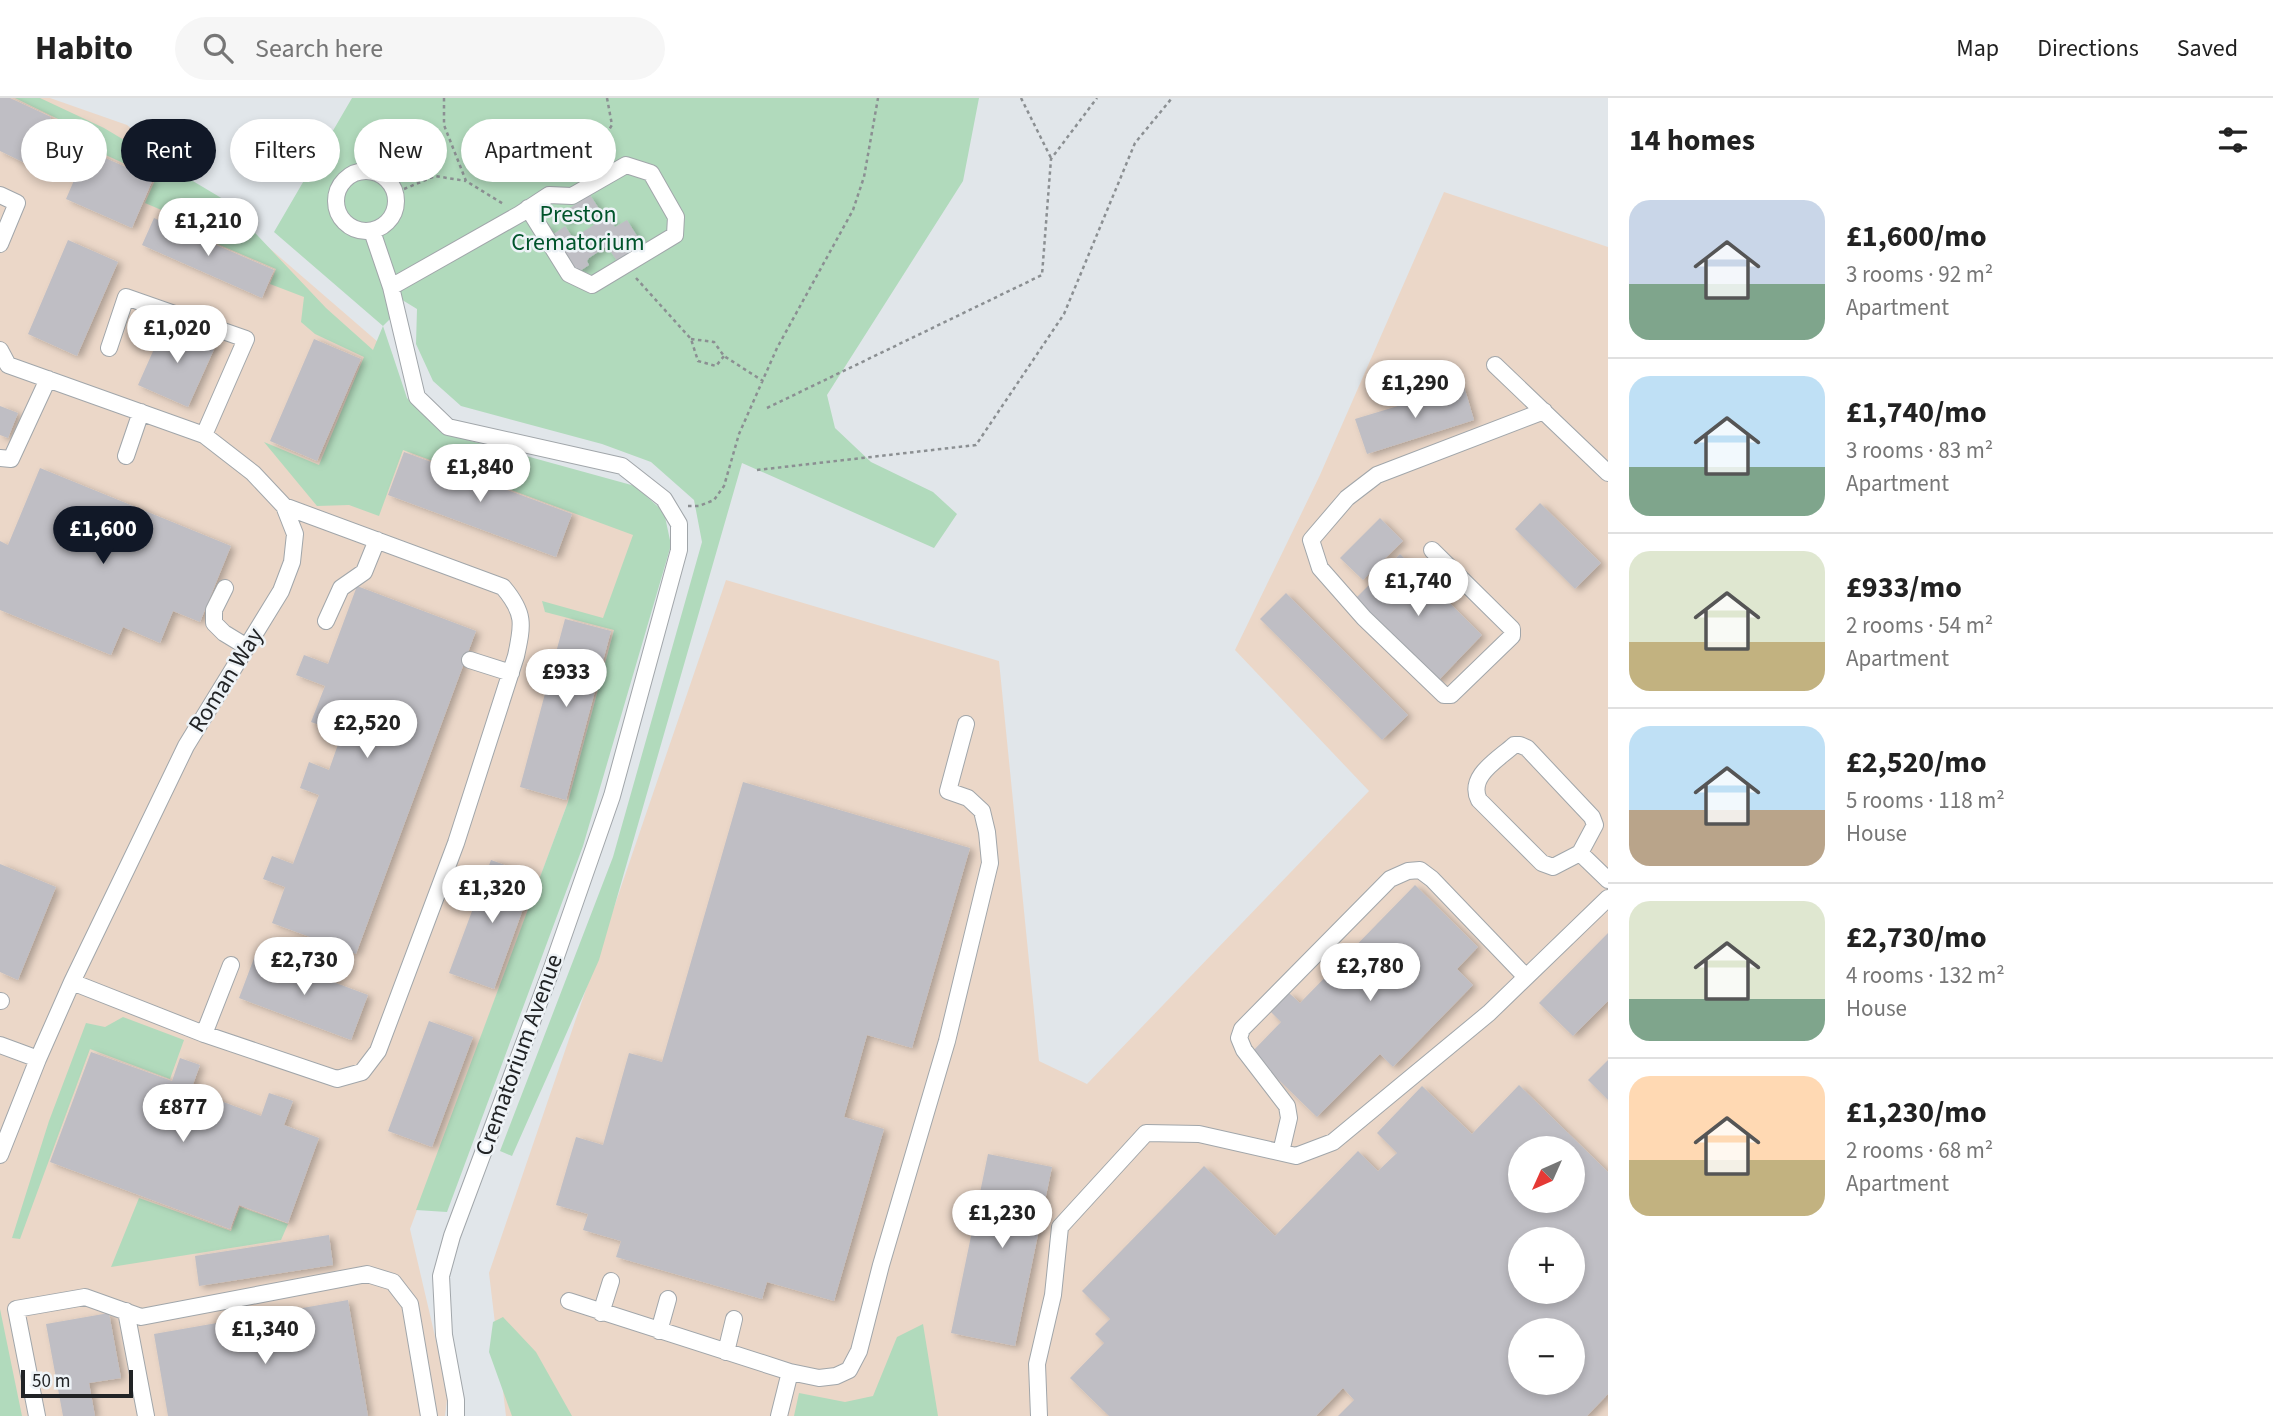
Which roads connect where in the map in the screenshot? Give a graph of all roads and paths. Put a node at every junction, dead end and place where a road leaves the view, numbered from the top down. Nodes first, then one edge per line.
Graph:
1 (444, 98) edge
2 (607, 98) edge
3 (878, 98) edge
4 (1021, 98) edge
5 (1097, 98) edge
6 (1172, 98) edge
7 (611, 119) edge
8 (1051, 159) junction
9 (461, 168) edge
10 (616, 171) edge
11 (461, 180) edge
12 (468, 182) edge
13 (596, 182) edge
14 (404, 189) dead end
15 (0, 195) edge
16 (524, 211) junction
17 (372, 231) dead end
18 (0, 244) edge
19 (625, 265) junction
20 (391, 286) junction
21 (691, 339) junction
22 (109, 348) dead end
23 (0, 351) edge
24 (724, 356) junction
25 (1495, 365) dead end
26 (48, 379) junction
27 (762, 381) junction
28 (767, 408) dead end
29 (1544, 411) junction
30 (141, 412) junction
31 (204, 435) junction
32 (126, 456) dead end
33 (0, 458) edge
34 (757, 470) dead end
35 (1608, 473) edge
36 (664, 499) junction
37 (284, 506) junction
38 (377, 540) junction
39 (1432, 550) dead end
40 (225, 588) dead end
41 (326, 621) dead end
42 (247, 647) junction
43 (470, 660) dead end
44 (511, 673) junction
45 (966, 724) dead end
46 (1580, 853) junction
47 (1608, 880) edge
48 (1608, 898) edge
49 (231, 965) dead end
50 (1526, 977) junction
51 (72, 982) junction
52 (204, 1034) junction
53 (0, 1045) edge
54 (38, 1059) junction
55 (1281, 1152) junction
56 (0, 1155) edge
57 (611, 1281) dead end
58 (668, 1299) dead end
59 (569, 1301) dead end
60 (126, 1311) junction
61 (601, 1313) junction
62 (734, 1319) dead end
63 (659, 1331) junction
64 (726, 1352) junction
65 (790, 1372) junction
66 (37, 1416) edge
67 (146, 1416) edge
68 (429, 1416) edge
69 (456, 1416) edge
70 (779, 1416) edge
71 (1039, 1416) edge

1 - 9 path
2 - 7 path
3 - 27 path
4 - 8 path
5 - 8 path
6 - 34 path
8 - 28 path
10 - 19 lane
11 - 14 path
12 - 16 path
13 - 16 lane
15 - 18 lane
16 - 19 lane
16 - 20 lane
17 - 20 lane
19 - 21 path
20 - 36 lane
21 - 24 path
21 - 24 path
22 - 31 lane
23 - 26 lane, Roman Way
24 - 27 path
25 - 29 lane
26 - 30 lane, Roman Way
26 - 33 lane
27 - 36 path
29 - 35 lane
29 - 39 lane
30 - 31 lane, Roman Way
30 - 32 lane
31 - 37 lane, Roman Way
36 - 69 lane, Crematorium Avenue
37 - 38 lane
37 - 42 lane, Roman Way
38 - 41 lane
38 - 44 lane
40 - 42 lane
42 - 51 lane, Roman Way
43 - 44 lane
44 - 52 lane
45 - 65 lane
46 - 46 lane
46 - 47 lane
48 - 50 lane
49 - 52 lane
50 - 55 lane
50 - 55 lane
51 - 52 lane
51 - 54 lane, Roman Way
53 - 54 lane
54 - 56 lane, Roman Way
55 - 71 lane
57 - 61 lane
58 - 63 lane
59 - 61 lane
60 - 66 lane
60 - 67 lane
60 - 68 lane
61 - 63 lane
62 - 64 lane
63 - 64 lane
64 - 65 lane
65 - 70 lane

